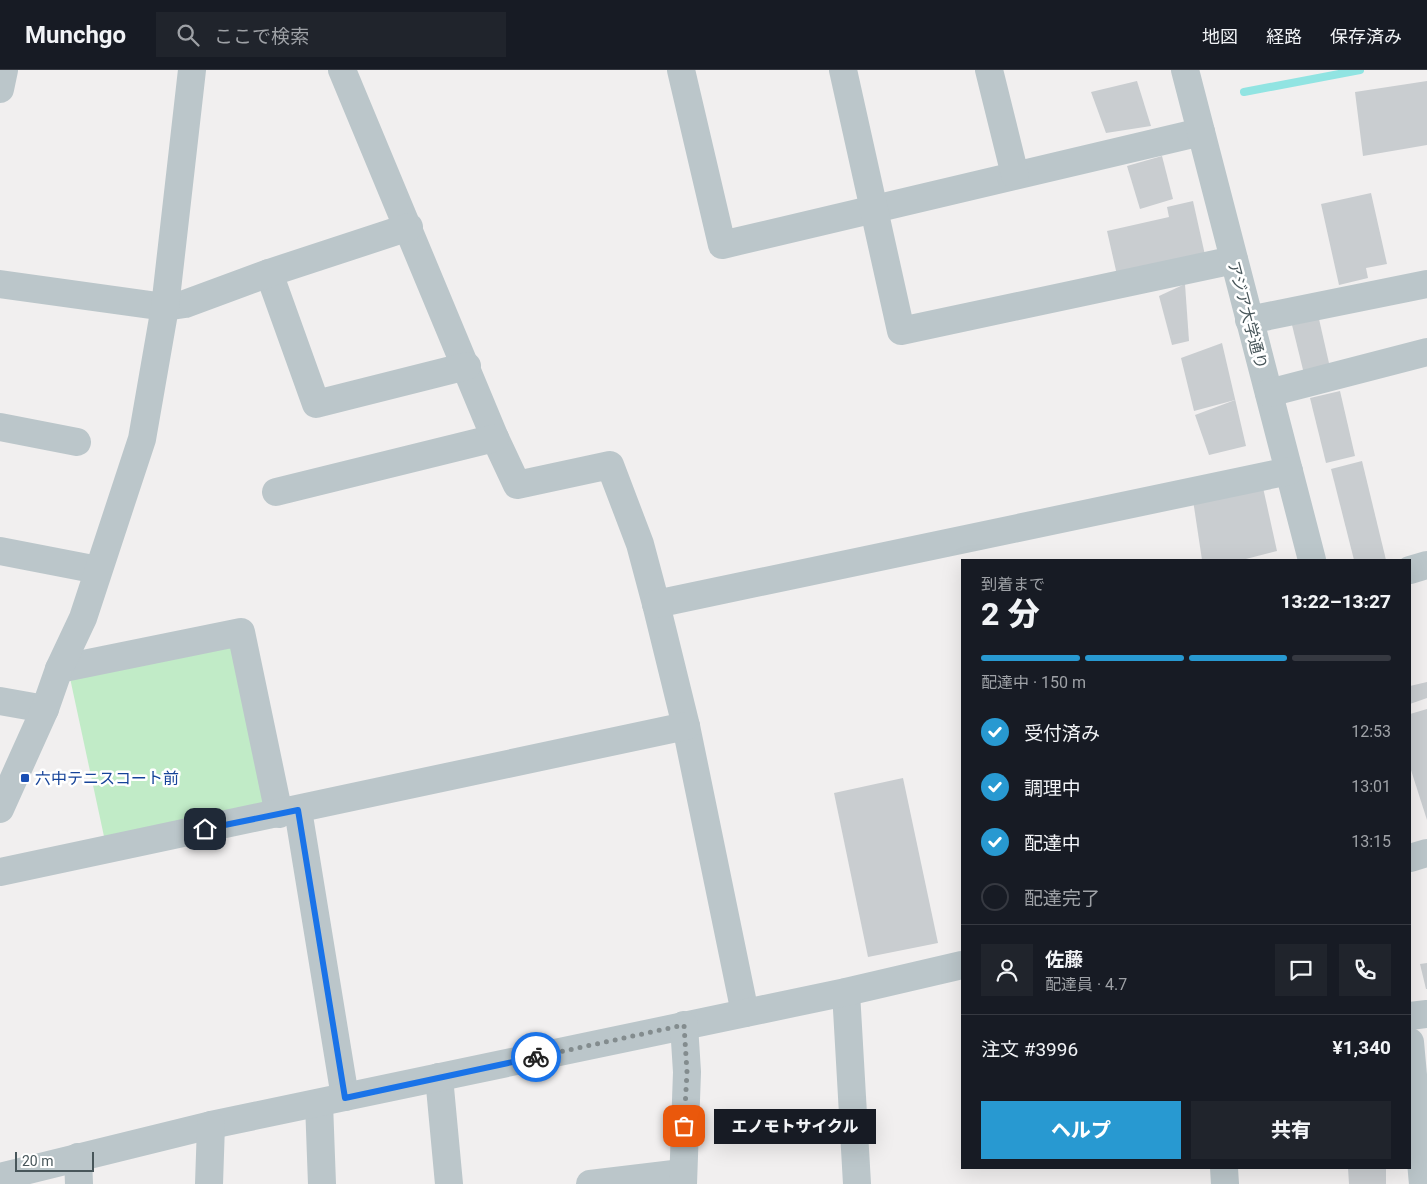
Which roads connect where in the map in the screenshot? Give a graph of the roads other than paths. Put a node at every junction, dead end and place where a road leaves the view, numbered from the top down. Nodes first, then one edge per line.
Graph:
1 (4, 70) edge
2 (192, 70) edge
3 (342, 70) edge
4 (681, 70) edge
5 (843, 70) edge
6 (990, 70) edge
7 (1185, 70) edge
8 (0, 89) edge
9 (1201, 132) junction
10 (1015, 175) junction
11 (872, 208) junction
12 (409, 227) junction
13 (1234, 260) junction
14 (268, 273) junction
15 (0, 284) edge
16 (1427, 284) edge
17 (166, 307) junction
18 (1249, 320) junction
19 (1427, 352) edge
20 (467, 366) junction
21 (1269, 392) junction
22 (0, 426) edge
23 (495, 438) junction
24 (77, 442) dead end
25 (1290, 471) junction
26 (276, 492) dead end
27 (0, 551) edge
28 (1312, 559) edge
29 (1427, 565) edge
30 (98, 570) junction
31 (1411, 570) edge
32 (656, 604) junction
33 (59, 669) junction
34 (0, 701) edge
35 (45, 709) junction
36 (686, 726) junction
37 (0, 809) edge
38 (289, 812) junction
39 (1427, 852) edge
40 (1411, 858) edge
41 (0, 872) edge
42 (961, 965) edge
43 (846, 992) junction
44 (745, 1013) junction
45 (1427, 1014) edge
46 (1411, 1016) edge
47 (684, 1025) junction
48 (1411, 1053) edge
49 (439, 1077) junction
50 (345, 1098) junction
51 (319, 1103) junction
52 (210, 1125) junction
53 (1224, 1169) edge
54 (79, 1171) edge
55 (0, 1177) edge
56 (683, 1179) edge
57 (209, 1184) edge
58 (322, 1184) edge
59 (449, 1184) edge
60 (590, 1184) edge
61 (858, 1184) edge
62 (1225, 1184) edge
63 (1423, 1184) edge

1 - 8 street
2 - 17 street
3 - 12 street
4 - 11 street
5 - 11 street
6 - 10 street
7 - 9 street, アジア大学通り
9 - 10 street
9 - 13 street, アジア大学通り
10 - 11 street
11 - 13 street
12 - 14 street
12 - 20 street
13 - 18 street, アジア大学通り
14 - 17 street
14 - 20 street
15 - 17 street
16 - 18 street
17 - 30 street
18 - 21 street, アジア大学通り
19 - 21 street
20 - 23 street
21 - 25 street, アジア大学通り
22 - 24 street
23 - 26 street
23 - 32 street
25 - 28 street, アジア大学通り
25 - 32 street
27 - 30 street
29 - 31 street
30 - 33 street
32 - 36 street
33 - 35 street
33 - 38 street
34 - 35 street
35 - 37 street
36 - 38 street
36 - 44 street
38 - 41 street
38 - 50 street
39 - 40 street
42 - 43 street
43 - 44 street
43 - 61 street
44 - 47 street
45 - 46 street
47 - 49 street
47 - 56 street
48 - 63 street
49 - 50 street
49 - 59 street
50 - 51 street
51 - 52 street
51 - 58 street
52 - 54 street
52 - 57 street
53 - 62 street
54 - 55 street
56 - 60 street

